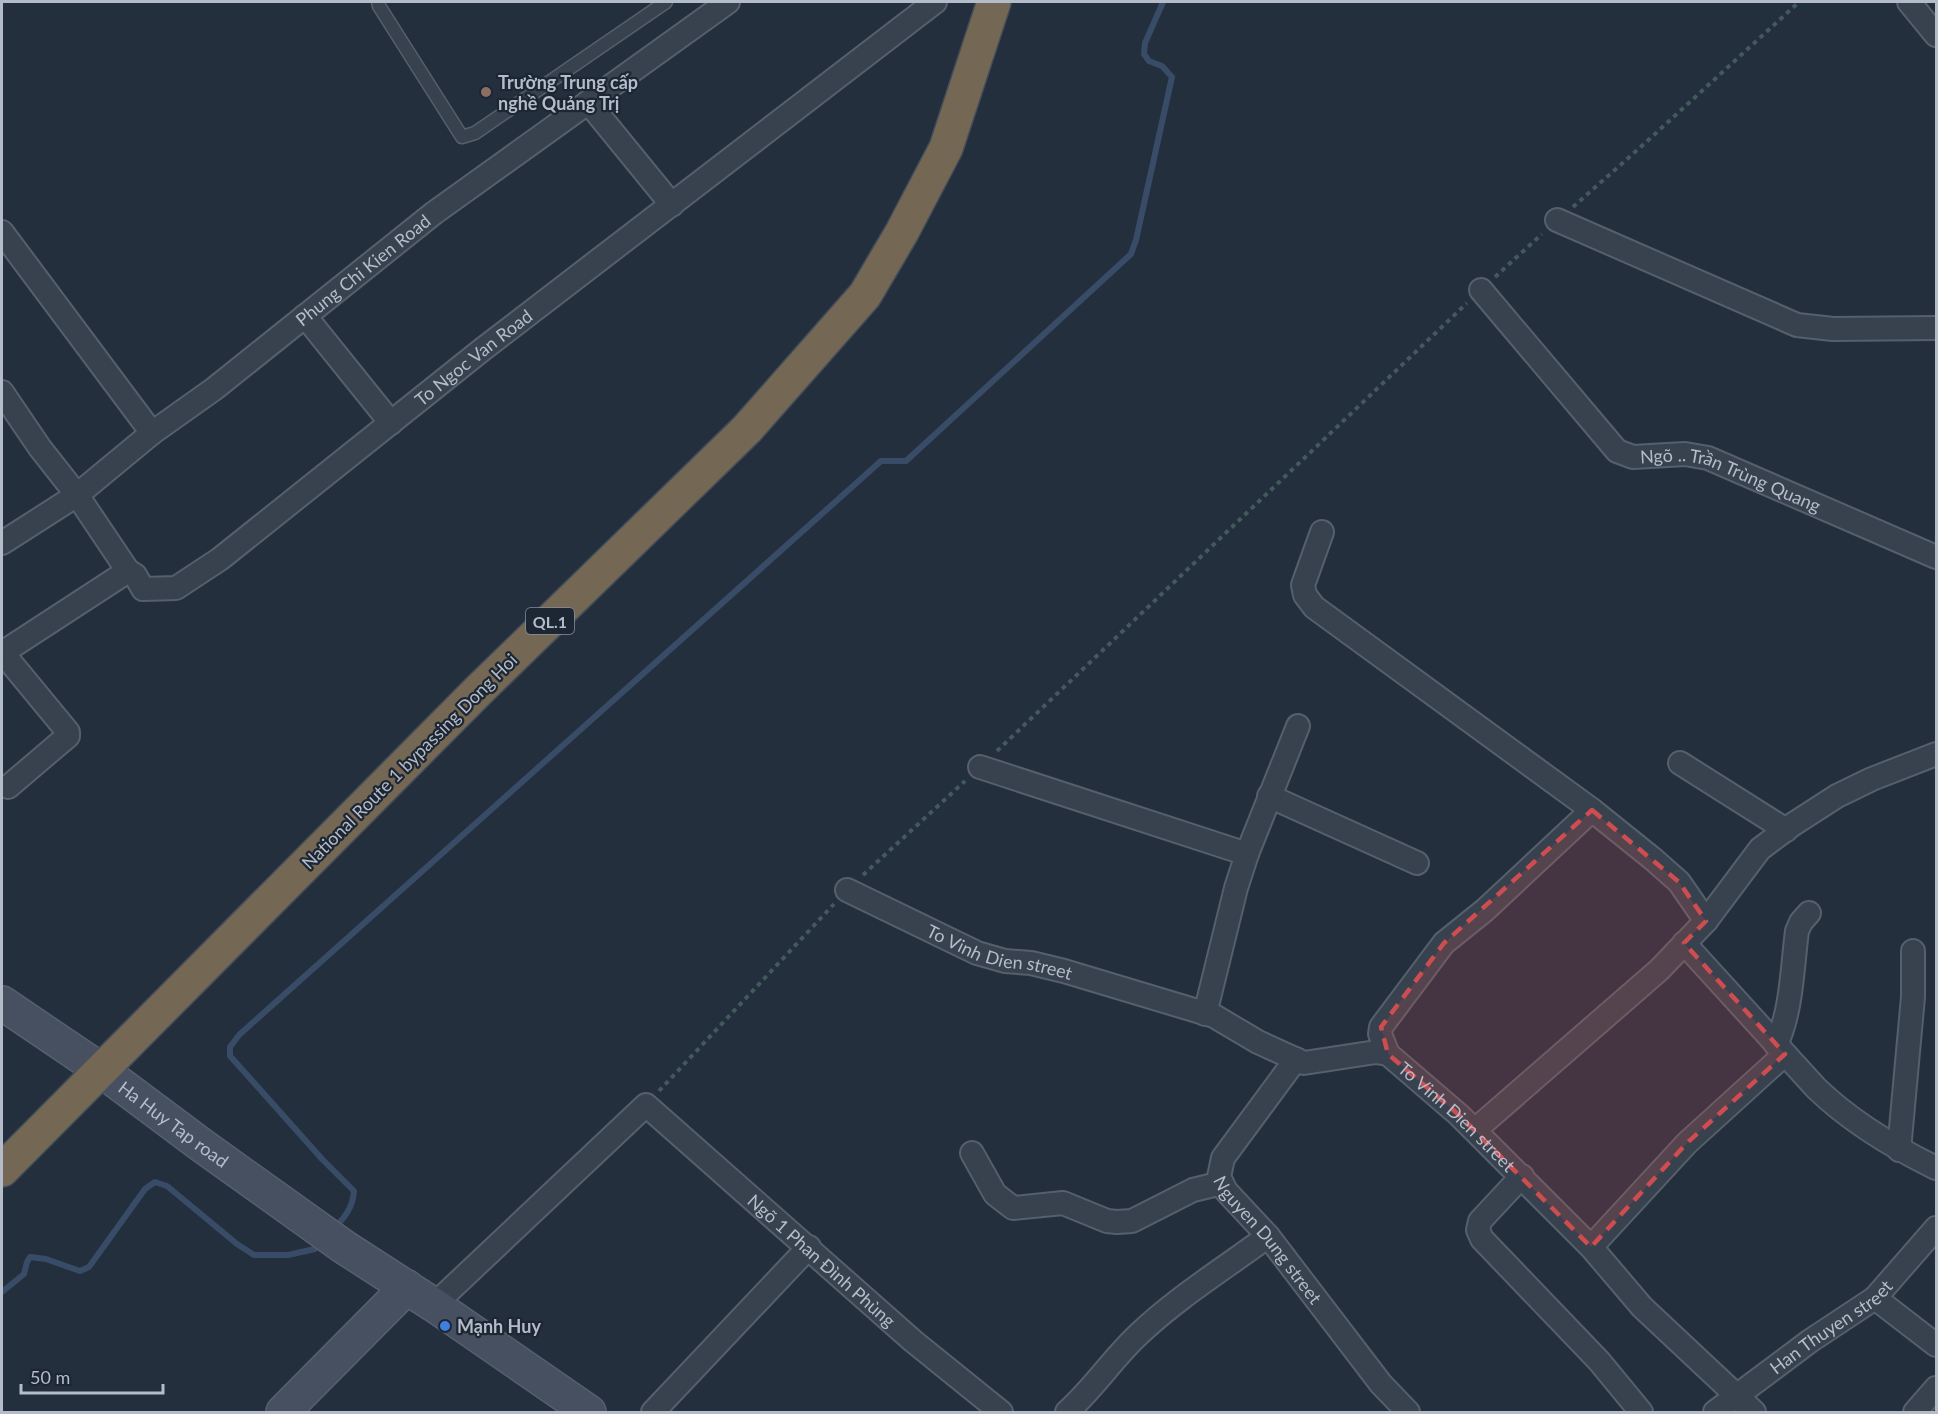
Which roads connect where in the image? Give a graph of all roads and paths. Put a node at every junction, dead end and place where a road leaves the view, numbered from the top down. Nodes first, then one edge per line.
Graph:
1 (378, 2) edge
2 (666, 2) edge
3 (728, 2) edge
4 (935, 2) edge
5 (994, 2) edge
6 (1798, 2) edge
7 (1909, 2) edge
8 (1936, 35) edge
9 (588, 102) junction
10 (672, 204) junction
11 (1557, 220) junction
12 (2, 232) edge
13 (1481, 290) junction
14 (305, 316) junction
15 (1936, 328) edge
16 (2, 392) edge
17 (391, 423) junction
18 (152, 433) junction
19 (77, 495) junction
20 (1322, 532) dead end
21 (2, 543) edge
22 (1936, 557) edge
23 (128, 571) junction
24 (2, 653) edge
25 (1298, 726) dead end
26 (1935, 759) edge
27 (1680, 763) dead end
28 (980, 767) junction
29 (8, 787) dead end
30 (1269, 796) junction
31 (1592, 810) junction
32 (1786, 830) junction
33 (1247, 854) junction
34 (1417, 863) dead end
35 (847, 890) junction
36 (1809, 913) dead end
37 (1706, 921) junction
38 (1684, 943) junction
39 (1913, 951) dead end
40 (2, 1003) edge
41 (1204, 1014) junction
42 (1781, 1049) junction
43 (1388, 1054) junction
44 (1296, 1059) junction
45 (101, 1070) junction
46 (646, 1105) junction
47 (1475, 1130) junction
48 (1899, 1150) junction
49 (972, 1153) dead end
50 (1936, 1168) edge
51 (2, 1170) edge
52 (1522, 1176) junction
53 (1222, 1183) junction
54 (1936, 1228) edge
55 (1268, 1236) junction
56 (809, 1247) junction
57 (1591, 1247) junction
58 (407, 1287) junction
59 (1875, 1298) junction
60 (434, 1305) junction
61 (1936, 1345) edge
62 (1936, 1388) edge
63 (1736, 1395) junction
64 (986, 1408) edge
65 (283, 1413) edge
66 (589, 1413) edge
67 (653, 1413) edge
68 (1067, 1413) edge
69 (1408, 1413) edge
70 (1641, 1413) edge
71 (1714, 1413) edge
72 (1754, 1413) edge
73 (1915, 1413) edge

1 - 2 lane
3 - 9 street, Phung Chi Kien Road
4 - 10 street, To Ngoc Van Road
5 - 45 highway, National Route 1 bypassing Dong Hoi / QL.1
6 - 11 path
7 - 8 street
9 - 10 street
9 - 14 street, Phung Chi Kien Road
10 - 17 street, To Ngoc Van Road
11 - 13 path
11 - 15 street
12 - 18 street
13 - 22 street, Ngõ .. Trần Trùng Quang
13 - 28 path
14 - 17 street
14 - 18 street, Phung Chi Kien Road
16 - 19 street
17 - 23 street, To Ngoc Van Road
18 - 19 street, Phung Chi Kien Road
19 - 21 street, Phung Chi Kien Road
19 - 23 street
20 - 31 street
23 - 24 street
24 - 29 street
25 - 30 street
26 - 32 street
27 - 32 street
28 - 33 street
28 - 35 path
30 - 33 street
30 - 34 street
31 - 37 street
31 - 43 street
32 - 37 street
33 - 41 street
35 - 41 street, To Vinh Dien street
35 - 46 path
36 - 42 street
37 - 38 street
38 - 42 street
38 - 47 street
39 - 48 street
40 - 45 main road, Ha Huy Tap road
41 - 44 street, To Vinh Dien street
42 - 48 street
42 - 57 street
43 - 44 street, To Vinh Dien street
43 - 47 street, To Vinh Dien street
44 - 53 street, Nguyen Dung street
45 - 51 highway, National Route 1 bypassing Dong Hoi / QL.1
45 - 58 main road, Ha Huy Tap road
46 - 56 street, Ngõ 1 Phan Đình Phùng
46 - 60 street
47 - 52 street, To Vinh Dien street
48 - 50 street
49 - 53 street
52 - 57 street, To Vinh Dien street
52 - 70 street
53 - 55 street, Nguyen Dung street
54 - 59 street, Han Thuyen street
55 - 68 street
55 - 69 street, Nguyen Dung street
56 - 64 street, Ngõ 1 Phan Đình Phùng
56 - 67 street
57 - 63 street, To Vinh Dien street
58 - 60 main road, Ha Huy Tap road
58 - 65 main road
59 - 61 street
59 - 63 street, Han Thuyen street
60 - 66 main road, Ha Huy Tap road
62 - 73 street
63 - 71 street, Han Thuyen street
63 - 72 street, To Vinh Dien street

